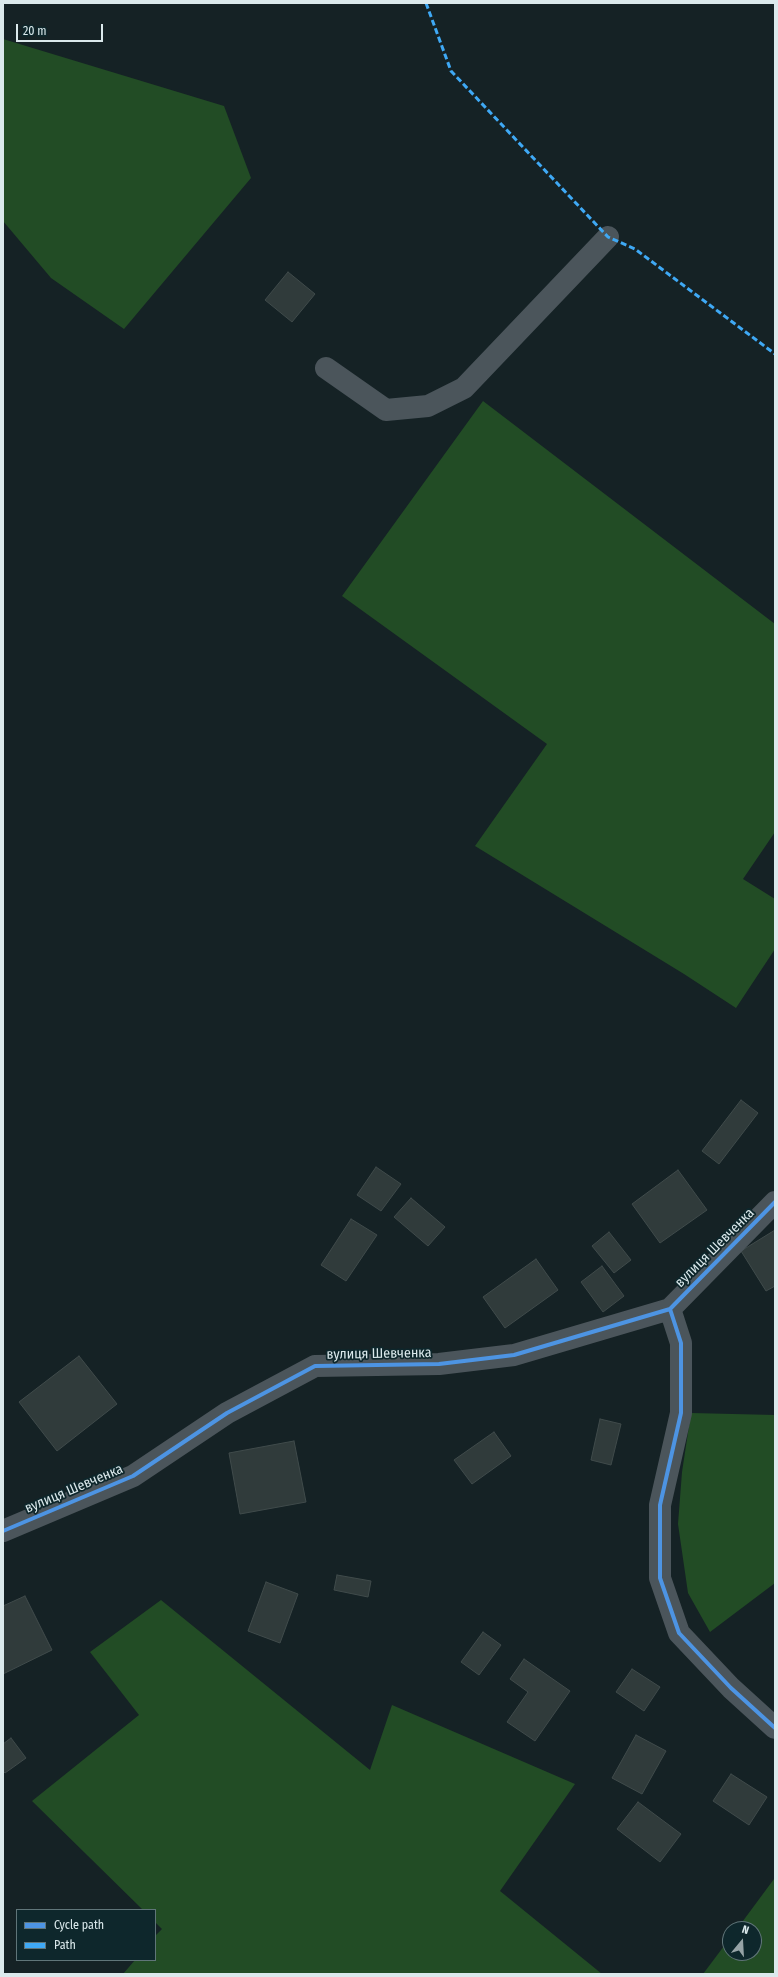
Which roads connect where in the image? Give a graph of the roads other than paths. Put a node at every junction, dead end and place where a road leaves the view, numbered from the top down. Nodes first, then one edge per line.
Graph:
1 (608, 237) dead end
2 (326, 368) dead end
3 (775, 1202) edge
4 (670, 1309) junction
5 (3, 1531) edge
6 (775, 1728) edge

1 - 2 street
3 - 4 street, вулиця Шевченка
4 - 5 street, вулиця Шевченка
4 - 6 street

